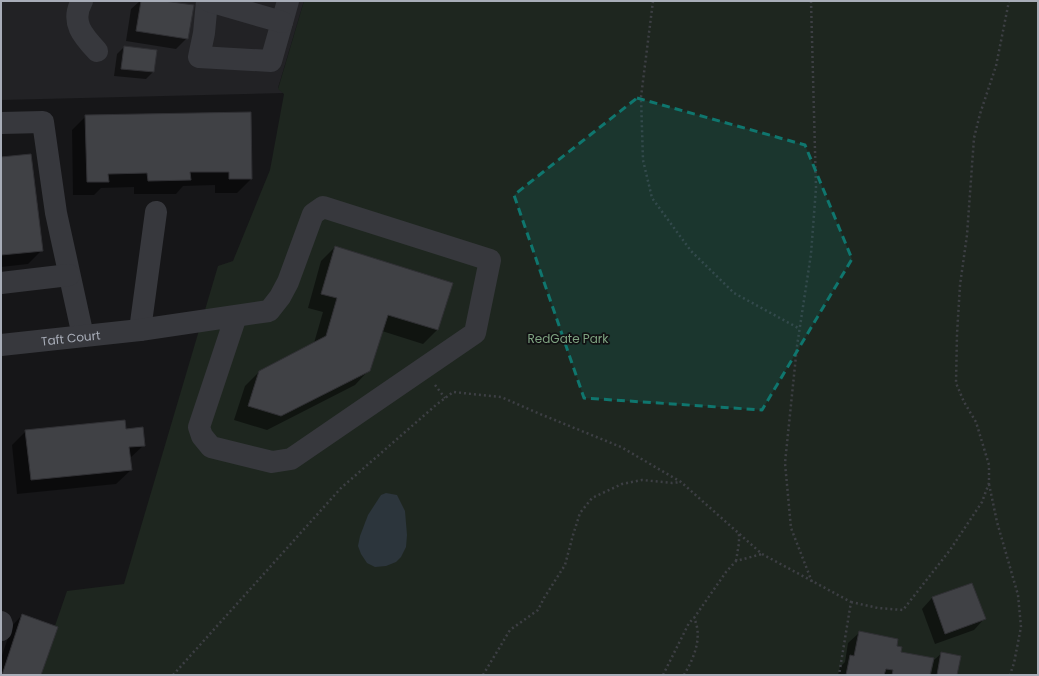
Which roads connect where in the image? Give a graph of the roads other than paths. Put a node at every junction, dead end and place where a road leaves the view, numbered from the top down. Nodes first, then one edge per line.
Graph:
1 (82, 1) edge
2 (208, 1) edge
3 (288, 1) edge
4 (236, 5) edge
5 (282, 22) junction
6 (97, 51) dead end
7 (1, 123) edge
8 (156, 212) dead end
9 (69, 275) junction
10 (1, 283) edge
11 (236, 316) junction
12 (140, 330) junction
13 (83, 336) junction
14 (1, 345) edge
15 (1, 622) edge
16 (1, 630) edge

1 - 6 street
2 - 4 street
2 - 5 street
3 - 5 street
4 - 5 street
7 - 9 street
8 - 12 street
9 - 10 street
9 - 13 street
11 - 11 street, Taft Court
11 - 12 street, Taft Court
12 - 13 street, Taft Court
13 - 14 street, Taft Court
15 - 16 street

